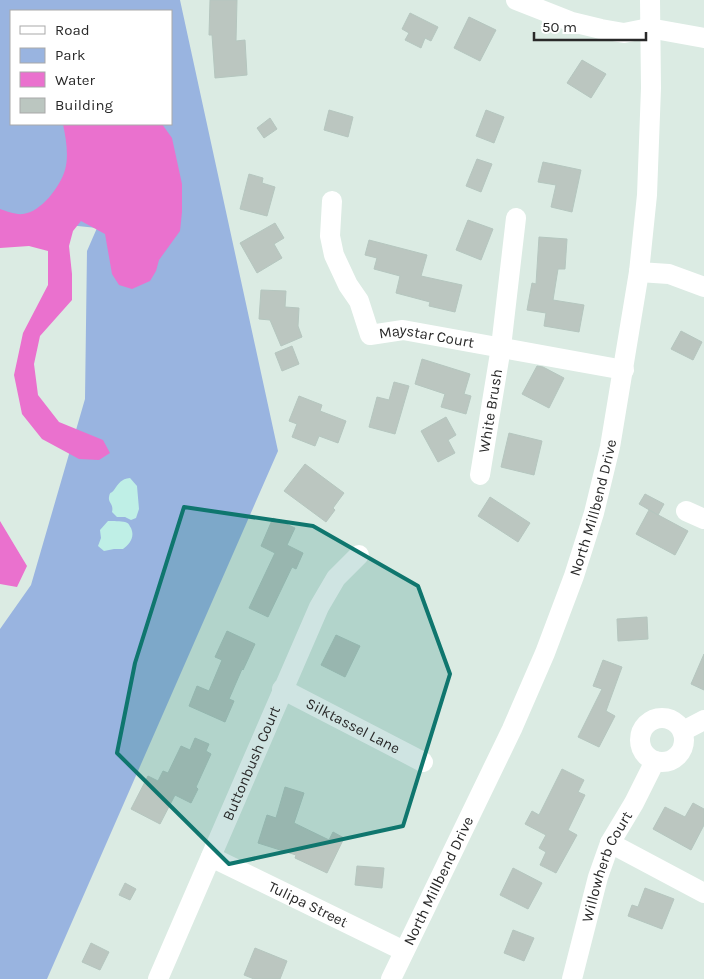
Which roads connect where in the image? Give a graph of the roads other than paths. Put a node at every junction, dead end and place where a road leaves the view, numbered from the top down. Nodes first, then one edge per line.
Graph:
1 (516, 0) edge
2 (650, 0) edge
3 (649, 28) junction
4 (704, 38) edge
5 (332, 201) dead end
6 (516, 218) dead end
7 (639, 272) junction
8 (704, 287) edge
9 (501, 347) junction
10 (624, 370) junction
11 (480, 475) dead end
12 (359, 555) dead end
13 (282, 689) junction
14 (704, 720) edge
15 (682, 731) junction
16 (655, 760) junction
17 (423, 762) dead end
18 (610, 842) junction
19 (211, 857) junction
20 (704, 893) edge
21 (404, 951) junction
22 (158, 979) edge
23 (391, 979) edge
24 (572, 979) edge

1 - 3 street
2 - 3 street, North Millbend Drive
3 - 4 street
3 - 7 street, North Millbend Drive
5 - 9 street, Maystar Court
6 - 9 street, White Brush
7 - 8 street
7 - 10 street, North Millbend Drive
9 - 10 street, Maystar Court
9 - 11 street, White Brush
10 - 21 street, North Millbend Drive
12 - 13 street, Buttonbush Court
13 - 17 street, Silktassel Lane
13 - 19 street, Buttonbush Court
14 - 15 street
15 - 16 street
15 - 16 street
16 - 18 street, Willowherb Court
18 - 20 street
18 - 24 street, Willowherb Court
19 - 21 street, Tulipa Street
19 - 22 street, Buttonbush Court
21 - 23 street, North Millbend Drive

